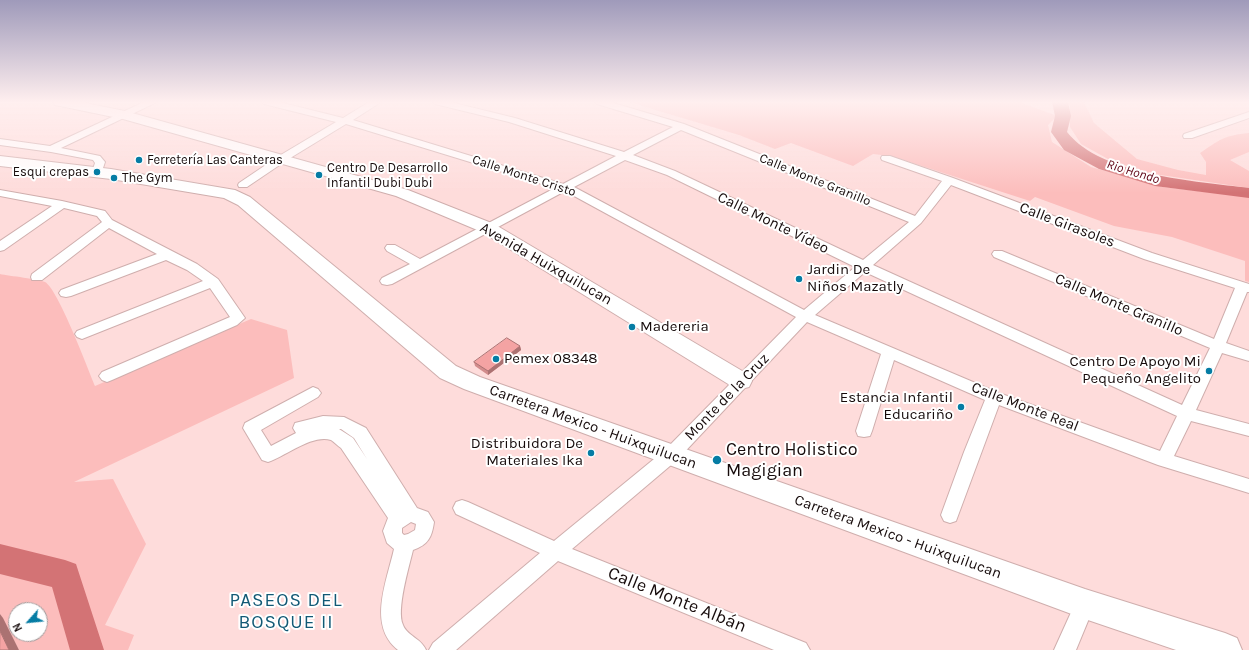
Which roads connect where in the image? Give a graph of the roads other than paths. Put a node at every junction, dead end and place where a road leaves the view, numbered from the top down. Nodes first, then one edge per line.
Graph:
1 (87, 132) edge
2 (189, 132) edge
3 (326, 132) edge
4 (383, 132) edge
5 (551, 132) edge
6 (669, 132) edge
7 (697, 132) edge
8 (1199, 132) edge
9 (1188, 136) dead end
10 (0, 142) edge
11 (51, 149) junction
12 (625, 156) junction
13 (283, 158) junction
14 (886, 158) dead end
15 (0, 161) edge
16 (97, 172) junction
17 (949, 180) junction
18 (243, 185) dead end
19 (565, 187) junction
20 (0, 193) edge
21 (13, 194) junction
22 (0, 203) edge
23 (62, 204) junction
24 (917, 221) junction
25 (108, 223) junction
26 (488, 228) junction
27 (0, 247) edge
28 (391, 248) dead end
29 (998, 254) dead end
30 (166, 255) junction
31 (420, 264) junction
32 (864, 266) junction
33 (37, 277) dead end
34 (387, 281) dead end
35 (213, 282) junction
36 (1246, 287) edge
37 (66, 293) dead end
38 (805, 316) junction
39 (82, 334) dead end
40 (1218, 346) junction
41 (889, 352) junction
42 (1249, 356) edge
43 (107, 376) dead end
44 (740, 381) junction
45 (313, 393) dead end
46 (994, 397) junction
47 (1185, 413) junction
48 (1249, 430) edge
49 (864, 431) dead end
50 (671, 455) junction
51 (1164, 460) junction
52 (1249, 486) edge
53 (462, 508) dead end
54 (950, 515) dead end
55 (405, 516) junction
56 (405, 544) junction
57 (556, 550) junction
58 (1085, 604) junction
59 (415, 650) edge
60 (440, 650) edge
61 (799, 650) edge
62 (1065, 650) edge
63 (1224, 650) edge

1 - 11 street
2 - 13 street, Avenida Huixquilucan
3 - 13 street
4 - 19 street, Calle Monte Cristo
5 - 12 street, Calle Monte Vídeo
6 - 12 street
7 - 24 street, Calle Monte Granillo
8 - 9 street
10 - 11 street
11 - 16 street
12 - 19 street
12 - 32 street, Calle Monte Vídeo
13 - 18 street
13 - 26 street, Avenida Huixquilucan
14 - 17 street, Calle Girasoles
15 - 16 main road, Carretera Mexico - Huixquilucan
16 - 50 main road, Carretera Mexico - Huixquilucan
17 - 24 street, Monte de la Cruz
17 - 36 street, Calle Girasoles
19 - 26 street
19 - 38 street, Calle Monte Cristo
20 - 21 street
21 - 22 street
21 - 23 street
23 - 25 street
23 - 27 street
24 - 32 street, Monte de la Cruz
25 - 30 street
25 - 33 street
26 - 31 street
26 - 44 street, Avenida Huixquilucan
28 - 31 street
29 - 40 street, Calle Monte Granillo
30 - 35 street
30 - 37 street
31 - 34 street
32 - 38 street, Monte de la Cruz
32 - 47 street, Calle Monte Vídeo
35 - 39 street
35 - 43 street
36 - 40 street
38 - 41 street, Calle Monte Real
38 - 44 street, Monte de la Cruz
40 - 42 street, Calle Monte Granillo
40 - 47 street
41 - 46 street, Calle Monte Real
41 - 49 street
44 - 50 street, Monte de la Cruz
45 - 55 street
46 - 51 street, Calle Monte Real
46 - 54 street
47 - 48 street, Calle Monte Vídeo
47 - 51 street
50 - 57 street, Monte de la Cruz
50 - 58 main road, Carretera Mexico - Huixquilucan
51 - 52 street, Calle Monte Real
53 - 57 street, Calle Monte Albán
55 - 56 street
55 - 56 street
56 - 59 street
57 - 60 street, Monte de la Cruz
57 - 61 street, Calle Monte Albán
58 - 62 street
58 - 63 main road, Carretera Mexico - Huixquilucan

